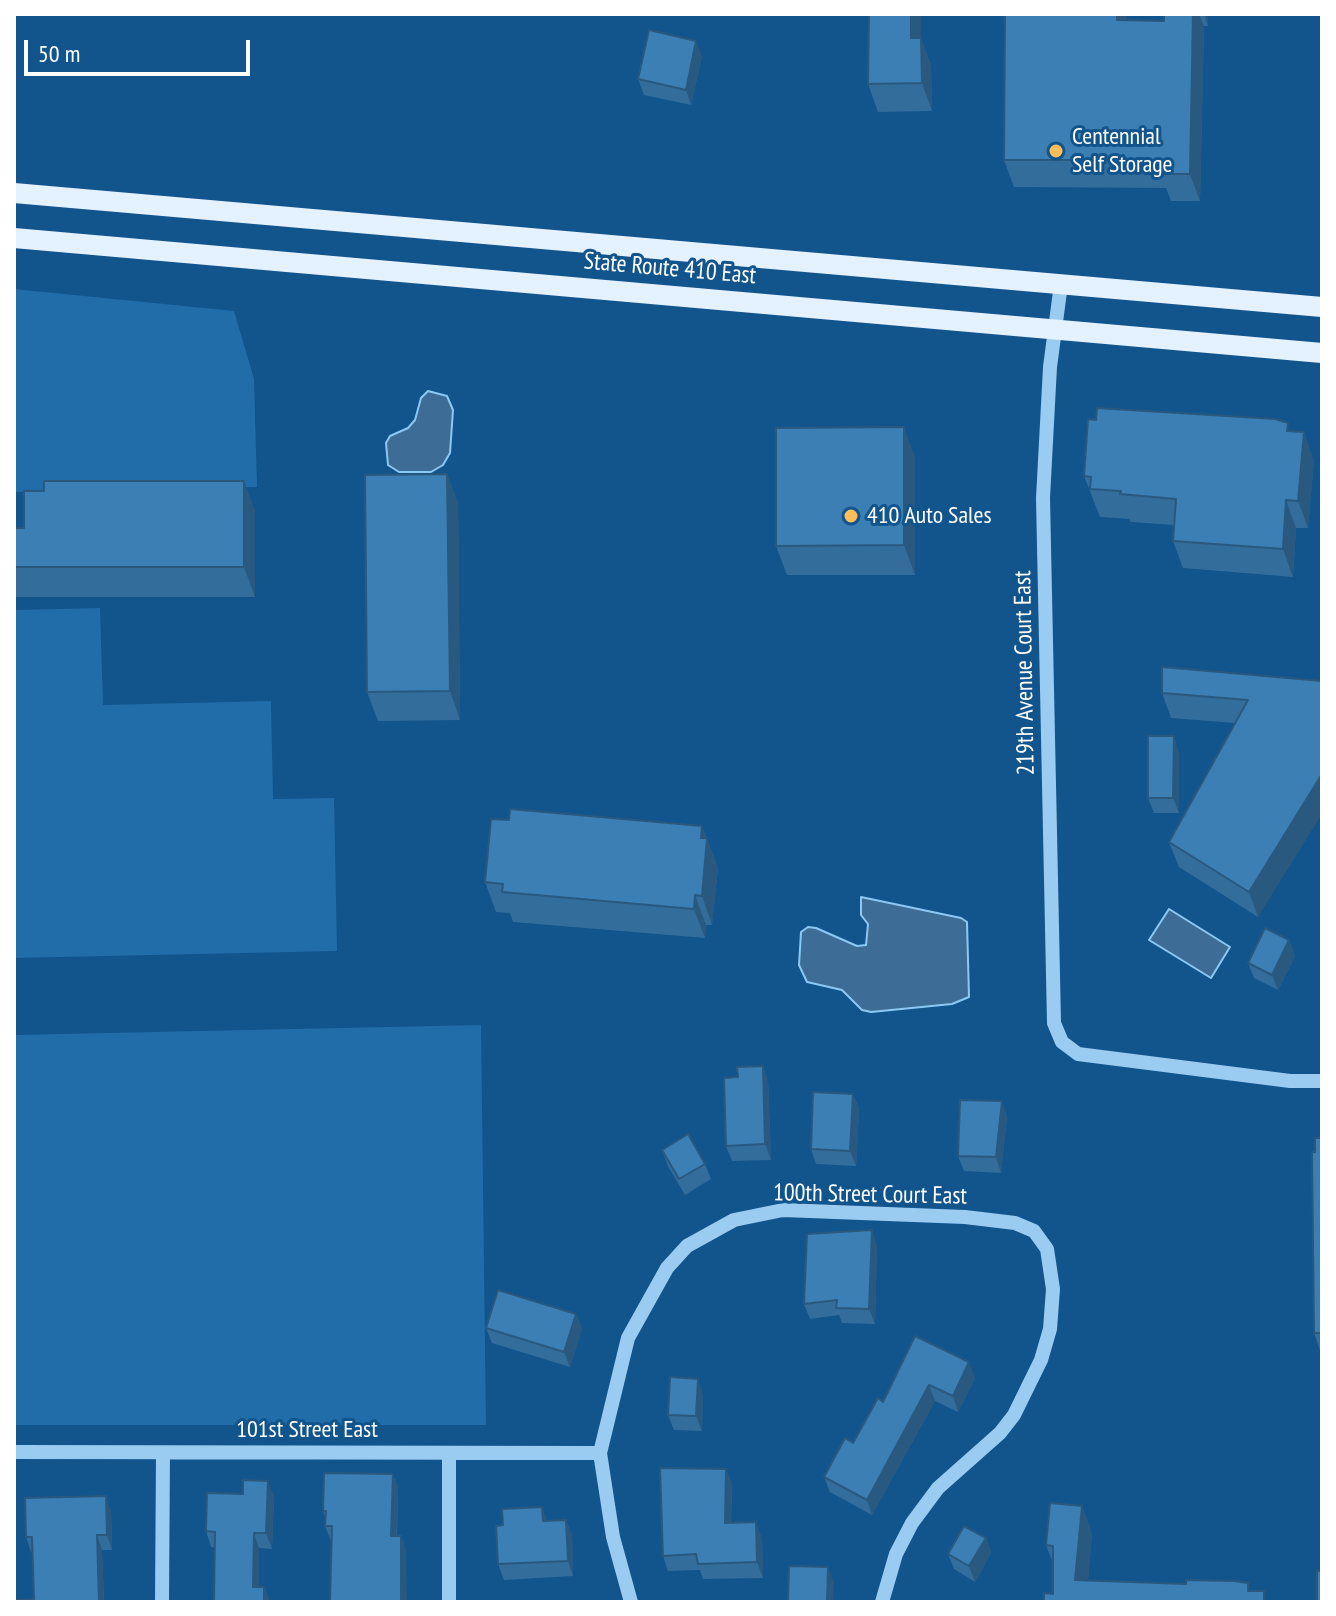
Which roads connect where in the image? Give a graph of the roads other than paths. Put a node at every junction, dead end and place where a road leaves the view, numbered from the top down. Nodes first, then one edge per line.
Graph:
1 (14, 193) edge
2 (14, 238) edge
3 (1061, 284) junction
4 (1322, 307) edge
5 (1055, 329) junction
6 (1322, 353) edge
7 (1322, 1081) edge
8 (14, 1452) edge
9 (163, 1453) junction
10 (449, 1453) junction
11 (600, 1453) junction
12 (162, 1602) edge
13 (449, 1602) edge
14 (631, 1602) edge
15 (882, 1602) edge

1 - 3 main road, State Route 410 East
2 - 5 main road, State Route 410 East
3 - 4 main road, State Route 410 East
3 - 5 street, 219th Avenue Court East
5 - 6 main road, State Route 410 East
5 - 7 street, 219th Avenue Court East
8 - 9 street, 101st Street East
9 - 10 street, 101st Street East
9 - 12 street
10 - 11 street, 101st Street East
10 - 13 street
11 - 14 street
11 - 15 street, 100th Street Court East

